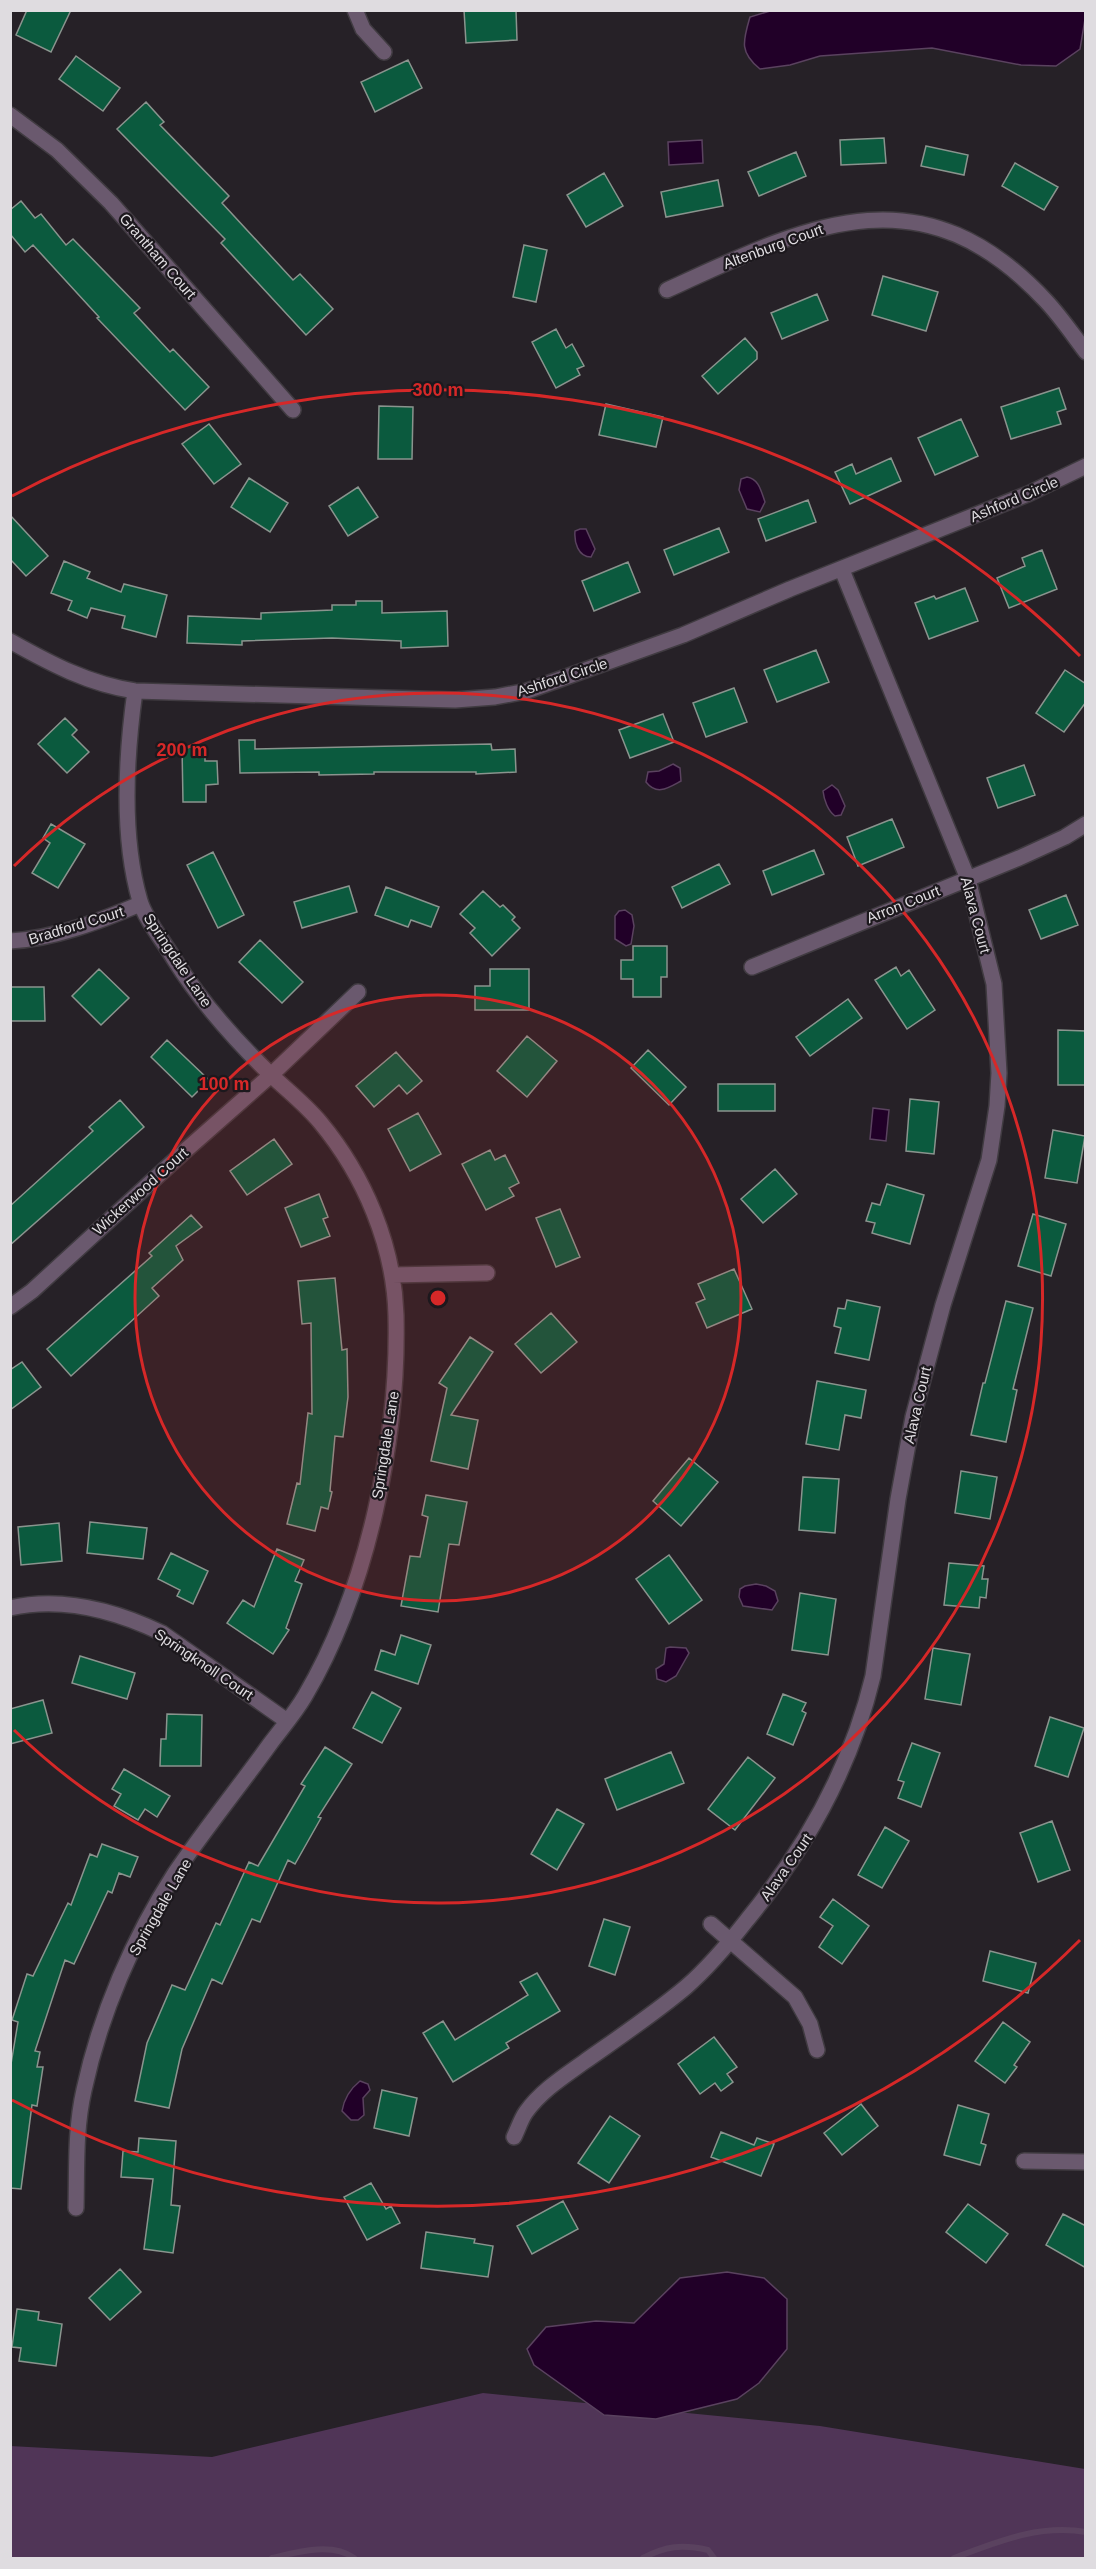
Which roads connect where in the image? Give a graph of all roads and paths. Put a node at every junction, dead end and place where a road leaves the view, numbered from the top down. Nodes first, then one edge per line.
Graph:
1 (355, 10) edge
2 (384, 52) dead end
3 (10, 115) edge
4 (667, 290) dead end
5 (1086, 352) edge
6 (293, 410) dead end
7 (1086, 466) edge
8 (842, 570) junction
9 (10, 641) edge
10 (135, 691) junction
11 (1086, 824) edge
12 (968, 879) junction
13 (140, 904) junction
14 (10, 941) edge
15 (752, 967) dead end
16 (358, 992) dead end
17 (272, 1075) junction
18 (487, 1273) dead end
19 (392, 1275) junction
20 (10, 1308) edge
21 (10, 1608) edge
22 (287, 1721) junction
23 (711, 1924) dead end
24 (731, 1940) junction
25 (817, 2050) dead end
26 (514, 2137) dead end
27 (1024, 2161) dead end
28 (1086, 2162) edge
29 (76, 2208) dead end

1 - 2 street
3 - 6 street, Grantham Court
4 - 5 street, Altenburg Court
7 - 8 street, Ashford Circle
8 - 10 street, Ashford Circle
8 - 12 street, Alava Court
9 - 10 street, Ashford Circle
10 - 13 street, Springdale Lane
11 - 12 street, Arron Court
12 - 15 street, Arron Court
12 - 24 street, Alava Court
13 - 14 street, Bradford Court
13 - 17 street, Springdale Lane
16 - 17 street, Wickerwood Court
17 - 19 street, Springdale Lane
17 - 20 street, Wickerwood Court
18 - 19 street
19 - 22 street, Springdale Lane
21 - 22 street, Springknoll Court
22 - 29 street, Springdale Lane
23 - 24 street
24 - 25 street
24 - 26 street, Alava Court
27 - 28 street

